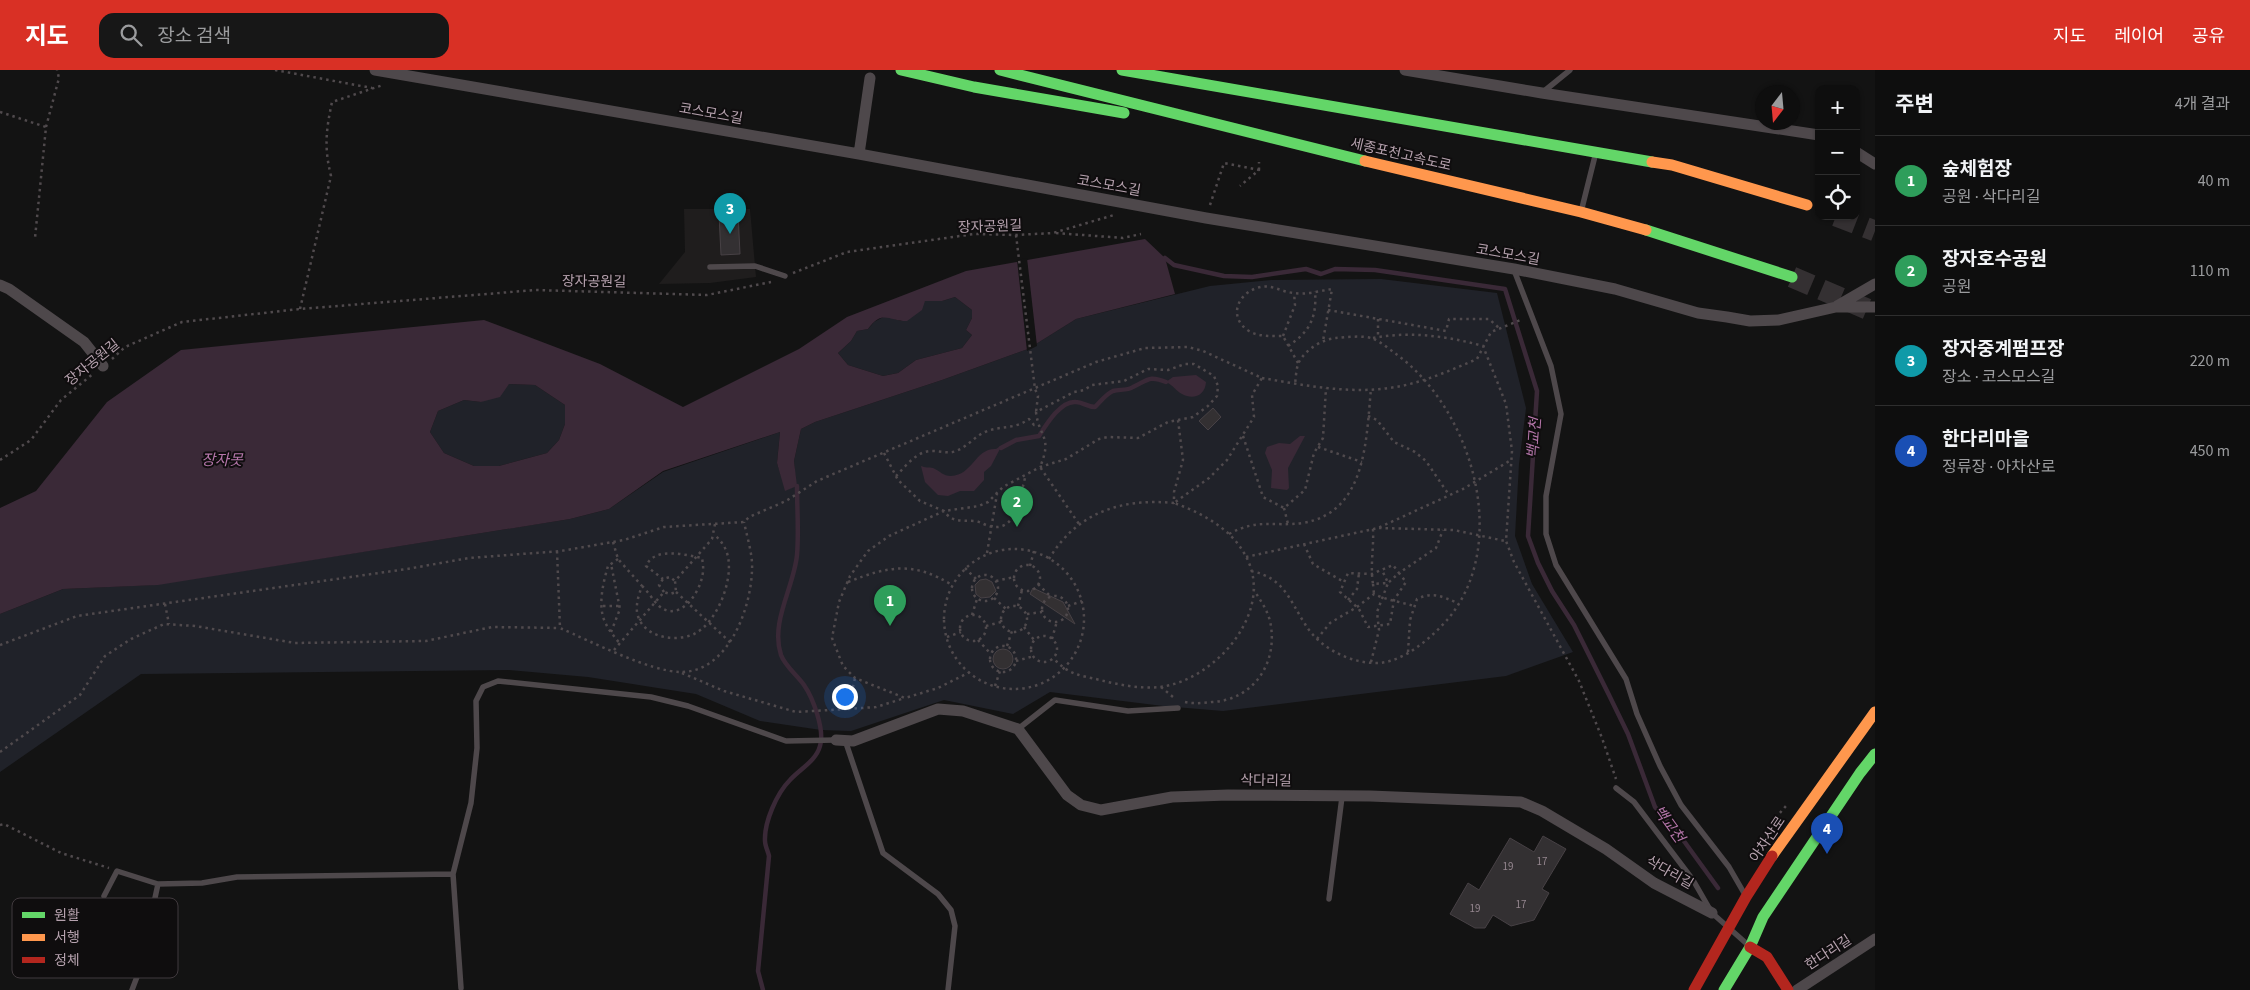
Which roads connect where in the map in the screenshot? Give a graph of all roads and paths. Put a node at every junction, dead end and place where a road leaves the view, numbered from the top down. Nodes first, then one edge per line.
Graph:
1 (57, 70) edge
2 (275, 70) edge
3 (375, 70) edge
4 (901, 70) edge
5 (1000, 70) edge
6 (1122, 70) edge
7 (1170, 70) edge
8 (1405, 70) edge
9 (1570, 70) edge
10 (870, 78) dead end
11 (388, 83) dead end
12 (372, 88) junction
13 (1227, 89) junction
14 (1542, 93) junction
15 (0, 112) edge
16 (1215, 125) junction
17 (46, 127) junction
18 (1815, 134) edge
19 (1597, 151) junction
20 (859, 154) junction
21 (1860, 155) edge
22 (1259, 162) dead end
23 (1875, 164) edge
24 (1259, 170) junction
25 (1240, 186) dead end
26 (1807, 205) dead end
27 (1139, 206) junction
28 (1208, 209) dead end
29 (1581, 212) junction
30 (1053, 233) junction
31 (1141, 234) dead end
32 (1016, 236) junction
33 (35, 238) dead end
34 (710, 267) dead end
35 (1514, 269) junction
36 (785, 276) junction
37 (1792, 277) tunnel mouth
38 (1875, 284) edge
39 (0, 285) edge
40 (1315, 291) junction
41 (1294, 293) junction
42 (1836, 307) junction
43 (1875, 307) edge
44 (300, 309) junction
45 (1328, 310) junction
46 (1378, 319) junction
47 (1521, 320) dead end
48 (1499, 328) junction
49 (1282, 336) junction
50 (1378, 337) junction
51 (1373, 338) junction
52 (1323, 342) junction
53 (1288, 346) junction
54 (1484, 346) junction
55 (1299, 364) junction
56 (103, 366) junction
57 (1262, 378) junction
58 (1424, 380) junction
59 (1295, 384) junction
60 (1326, 388) junction
61 (1035, 389) junction
62 (1371, 389) junction
63 (1036, 412) junction
64 (1368, 416) junction
65 (1178, 420) junction
66 (1037, 423) junction
67 (1243, 436) junction
68 (1318, 447) junction
69 (884, 453) junction
70 (0, 460) edge
71 (1511, 460) junction
72 (1362, 462) junction
73 (1040, 467) junction
74 (1026, 475) junction
75 (896, 476) junction
76 (1475, 482) junction
77 (997, 493) junction
78 (1449, 495) junction
79 (1174, 503) junction
80 (1284, 508) junction
81 (944, 511) junction
82 (744, 522) junction
83 (714, 524) junction
84 (1079, 524) junction
85 (1288, 524) junction
86 (991, 526) junction
87 (1378, 528) junction
88 (1373, 529) junction
89 (1443, 530) junction
90 (714, 534) junction
91 (1228, 534) junction
92 (1479, 535) junction
93 (1506, 541) junction
94 (612, 542) junction
95 (1304, 544) junction
96 (557, 551) junction
97 (1034, 552) junction
98 (987, 554) junction
99 (1246, 556) junction
100 (696, 557) junction
101 (1049, 559) junction
102 (618, 560) junction
103 (611, 564) junction
104 (1030, 566) junction
105 (965, 568) junction
106 (1382, 570) junction
107 (1251, 571) junction
108 (1398, 573) junction
109 (1359, 574) junction
110 (1372, 574) junction
111 (1014, 576) junction
112 (663, 579) junction
113 (976, 580) junction
114 (675, 581) junction
115 (996, 581) junction
116 (848, 582) junction
117 (1344, 582) junction
118 (1388, 583) junction
119 (1038, 584) junction
120 (1373, 584) junction
121 (642, 586) junction
122 (952, 586) junction
123 (1022, 590) junction
124 (1253, 590) junction
125 (664, 592) junction
126 (676, 592) junction
127 (1374, 594) junction
128 (1051, 596) junction
129 (978, 598) junction
130 (994, 598) junction
131 (1383, 599) junction
132 (1348, 600) junction
133 (1394, 600) junction
134 (656, 601) junction
135 (1082, 601) junction
136 (688, 603) junction
137 (1458, 603) junction
138 (165, 604) junction
139 (602, 606) junction
140 (619, 606) junction
141 (1018, 606) junction
142 (1068, 606) junction
143 (1414, 606) junction
144 (1357, 608) junction
145 (1006, 609) junction
146 (1043, 612) junction
147 (1027, 614) junction
148 (972, 615) junction
149 (640, 620) junction
150 (1057, 621) junction
151 (708, 622) junction
152 (1002, 622) junction
153 (169, 624) junction
154 (1379, 625) junction
155 (986, 626) junction
156 (560, 628) junction
157 (1024, 628) junction
158 (1012, 631) junction
159 (611, 632) junction
160 (961, 632) junction
161 (947, 637) junction
162 (1052, 639) junction
163 (1317, 639) junction
164 (978, 640) junction
165 (1035, 640) junction
166 (731, 643) junction
167 (620, 644) junction
168 (0, 645) edge
169 (1007, 646) junction
170 (614, 650) junction
171 (1408, 652) junction
172 (991, 654) junction
173 (1034, 656) junction
174 (1053, 658) junction
175 (1016, 661) junction
176 (1372, 662) junction
177 (1063, 669) junction
178 (1000, 671) junction
179 (681, 672) junction
180 (970, 672) junction
181 (855, 678) junction
182 (996, 686) junction
183 (1161, 687) junction
184 (905, 698) junction
185 (1174, 698) dead end
186 (1182, 701) dead end
187 (1178, 708) dead end
188 (848, 709) junction
189 (1875, 712) edge
190 (1018, 729) junction
191 (841, 740) junction
192 (0, 752) edge
193 (1875, 754) edge
194 (1616, 788) joint
195 (1342, 796) junction
196 (0, 825) edge
197 (118, 871) junction
198 (453, 874) junction
199 (158, 884) junction
200 (104, 896) dead end
201 (1746, 897) junction
202 (155, 898) edge
203 (1329, 899) dead end
204 (1712, 913) junction
205 (1728, 928) junction
206 (1875, 939) edge
207 (1750, 947) junction
208 (137, 978) edge
209 (461, 988) dead end
210 (132, 990) edge
211 (948, 990) edge
212 (1694, 990) edge
213 (1724, 990) edge
214 (1788, 990) edge
215 (1798, 990) edge

1 - 17 path
2 - 12 path
3 - 20 street, 코스모스길
4 - 16 main road
5 - 16 main road, 세종포천고속도로
6 - 13 main road
7 - 13 main road
8 - 14 street
9 - 14 lane
10 - 20 street
11 - 12 path
12 - 44 path
13 - 19 main road
14 - 18 street
15 - 17 path
16 - 29 main road, 세종포천고속도로
17 - 33 path
19 - 26 main road
19 - 29 lane
20 - 27 street, 코스모스길
21 - 23 street
22 - 24 path
24 - 25 path
24 - 28 path
27 - 30 path, 장자공원길
27 - 35 street, 코스모스길
29 - 37 main road, 세종포천고속도로
30 - 31 path
30 - 32 path, 장자공원길
32 - 36 path, 장자공원길
32 - 61 path
34 - 36 lane
35 - 42 street, 코스모스길
35 - 201 lane
36 - 44 path, 장자공원길
38 - 42 street
39 - 56 street
40 - 41 path
40 - 45 path
40 - 53 path
41 - 49 path
41 - 49 path
42 - 43 street
44 - 56 path, 장자공원길
45 - 46 path
45 - 52 path
46 - 48 path
46 - 50 path
47 - 48 path
48 - 54 path
49 - 53 path
50 - 51 path
50 - 54 path
51 - 52 path
51 - 58 path
52 - 55 path
53 - 55 path
54 - 58 path
54 - 71 path
55 - 59 path
56 - 70 path, 장자공원길
57 - 59 path
57 - 61 path
57 - 67 path
58 - 62 path
58 - 76 path
59 - 60 path
60 - 62 path
60 - 68 path
61 - 63 path
61 - 69 path
62 - 64 path
63 - 65 path
63 - 66 path
64 - 72 path
64 - 78 path
65 - 73 path
65 - 79 path
66 - 73 path
66 - 75 path
67 - 79 path
67 - 80 path
68 - 72 path
68 - 80 path
69 - 75 path
69 - 82 path
71 - 76 path
71 - 93 path
72 - 85 path
73 - 74 path
73 - 84 path
74 - 77 path
74 - 86 path
75 - 81 path
76 - 78 path
76 - 92 path
77 - 81 path
77 - 86 path
78 - 87 path
79 - 84 path
79 - 91 path
80 - 85 path
81 - 86 path
81 - 116 path
82 - 83 path
82 - 166 path
83 - 90 path
83 - 94 path
84 - 101 path
85 - 91 path
86 - 98 path
87 - 88 path
87 - 89 path
88 - 95 path
88 - 110 path
89 - 92 path
89 - 108 path
90 - 100 path
90 - 151 path
91 - 99 path
92 - 93 path
92 - 137 path
93 - 194 path
94 - 96 path
94 - 102 path
95 - 99 path
95 - 117 path
96 - 138 path
96 - 156 path
97 - 98 path
97 - 101 path
97 - 104 path
98 - 105 path
99 - 107 path
100 - 112 path
100 - 114 path
100 - 136 path
101 - 135 path
102 - 103 path
102 - 121 path
103 - 139 path
103 - 140 path
104 - 111 path
104 - 119 path
105 - 113 path
105 - 122 path
106 - 108 path
106 - 110 path
106 - 118 path
107 - 124 path
107 - 163 path
108 - 118 path
108 - 133 path
109 - 110 path
109 - 117 path
109 - 132 path
110 - 120 path
111 - 115 path
111 - 123 path
112 - 114 path
112 - 125 path
113 - 115 path
113 - 129 path
114 - 126 path
115 - 130 path
116 - 122 path
116 - 181 path
117 - 132 path
118 - 120 path
118 - 131 path
119 - 123 path
119 - 128 path
120 - 127 path
121 - 134 path
121 - 149 path
122 - 161 path
123 - 141 path
124 - 183 path
124 - 186 path
125 - 126 path
125 - 134 path
126 - 136 path
127 - 131 path
127 - 144 path
128 - 142 path
128 - 146 path
129 - 130 path
129 - 148 path
130 - 145 path
131 - 133 path
131 - 154 path
132 - 144 path
133 - 143 path
133 - 154 path
134 - 136 path
134 - 149 path
135 - 142 path
135 - 177 path
136 - 151 path
137 - 143 path
137 - 171 path
138 - 153 path
138 - 168 path
139 - 140 path
139 - 159 path
140 - 159 path
141 - 145 path
141 - 147 path
142 - 150 path
143 - 171 path
144 - 154 path
144 - 163 path
145 - 152 path
146 - 147 path
146 - 150 path
147 - 157 path
148 - 155 path
148 - 160 path
149 - 151 path
149 - 167 path
150 - 162 path
151 - 166 path
152 - 155 path
152 - 158 path
153 - 156 path
153 - 192 path
154 - 176 path
155 - 164 path
156 - 170 path
157 - 158 path
157 - 165 path
158 - 169 path
159 - 167 path
160 - 161 path
160 - 164 path
161 - 180 path
162 - 165 path
162 - 174 path
163 - 176 path
164 - 172 path
165 - 173 path
166 - 179 path
167 - 170 path
169 - 172 path
169 - 175 path
170 - 179 path
171 - 176 path
172 - 178 path
173 - 174 path
173 - 175 path
174 - 177 path
175 - 178 path
177 - 182 path
177 - 183 path
178 - 182 path
179 - 188 path
180 - 182 path
180 - 184 path
181 - 184 path
181 - 188 path
183 - 185 path
184 - 188 path
187 - 190 lane
189 - 201 main road, 아차산로
190 - 191 street
190 - 195 street, 삭다리길
191 - 198 lane
191 - 211 lane
193 - 207 main road
194 - 204 lane
195 - 203 lane
195 - 204 street, 삭다리길
196 - 197 path
197 - 199 lane
197 - 200 lane
198 - 199 lane
198 - 209 lane
199 - 202 lane
201 - 205 main road, 아차산로
204 - 205 lane
205 - 207 lane
205 - 212 main road, 아차산로
206 - 215 street, 한다리길
207 - 213 main road
207 - 214 main road
208 - 210 lane

